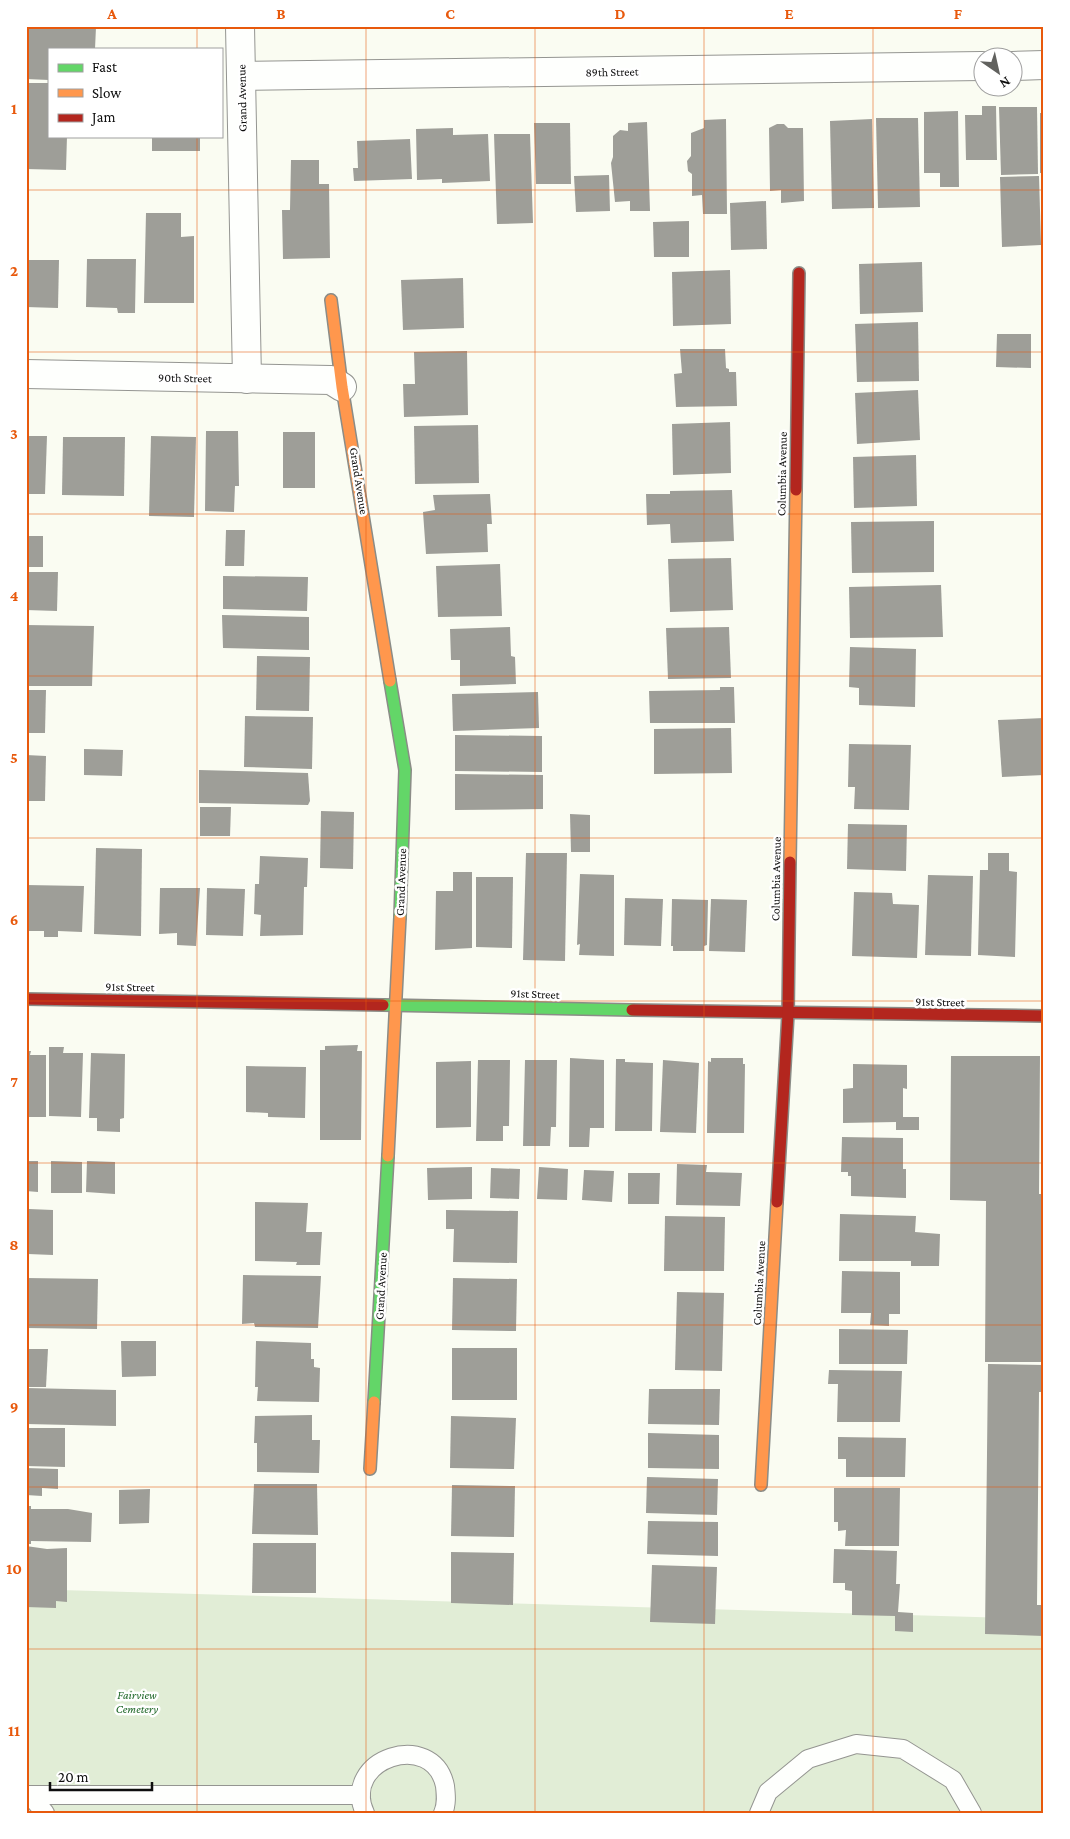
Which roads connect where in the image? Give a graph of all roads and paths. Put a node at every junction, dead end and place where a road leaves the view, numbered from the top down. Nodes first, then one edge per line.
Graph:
1 (240, 26) edge
2 (1044, 65) edge
3 (972, 66) edge
4 (1022, 66) edge
5 (241, 76) junction
6 (799, 274) dead end
7 (330, 300) dead end
8 (26, 374) edge
9 (247, 379) junction
10 (342, 388) junction
11 (26, 999) edge
12 (398, 1004) junction
13 (788, 1014) junction
14 (1044, 1016) edge
15 (370, 1468) dead end
16 (761, 1485) dead end
17 (28, 1795) edge
18 (361, 1795) junction
19 (45, 1813) edge
20 (364, 1813) edge
21 (443, 1813) edge
22 (759, 1813) edge
23 (972, 1813) edge

1 - 5 street, Grand Avenue
2 - 4 street
3 - 5 street, 89th Street
5 - 9 street, Grand Avenue
6 - 13 street, Columbia Avenue
7 - 10 street, Grand Avenue
8 - 9 street, 90th Street
9 - 10 street, 90th Street
10 - 12 street, Grand Avenue
11 - 12 street, 91st Street
12 - 13 street, 91st Street
12 - 15 street, Grand Avenue
13 - 14 street, 91st Street
13 - 16 street, Columbia Avenue
17 - 18 lane
17 - 19 lane
18 - 20 lane
18 - 21 lane
22 - 23 lane

